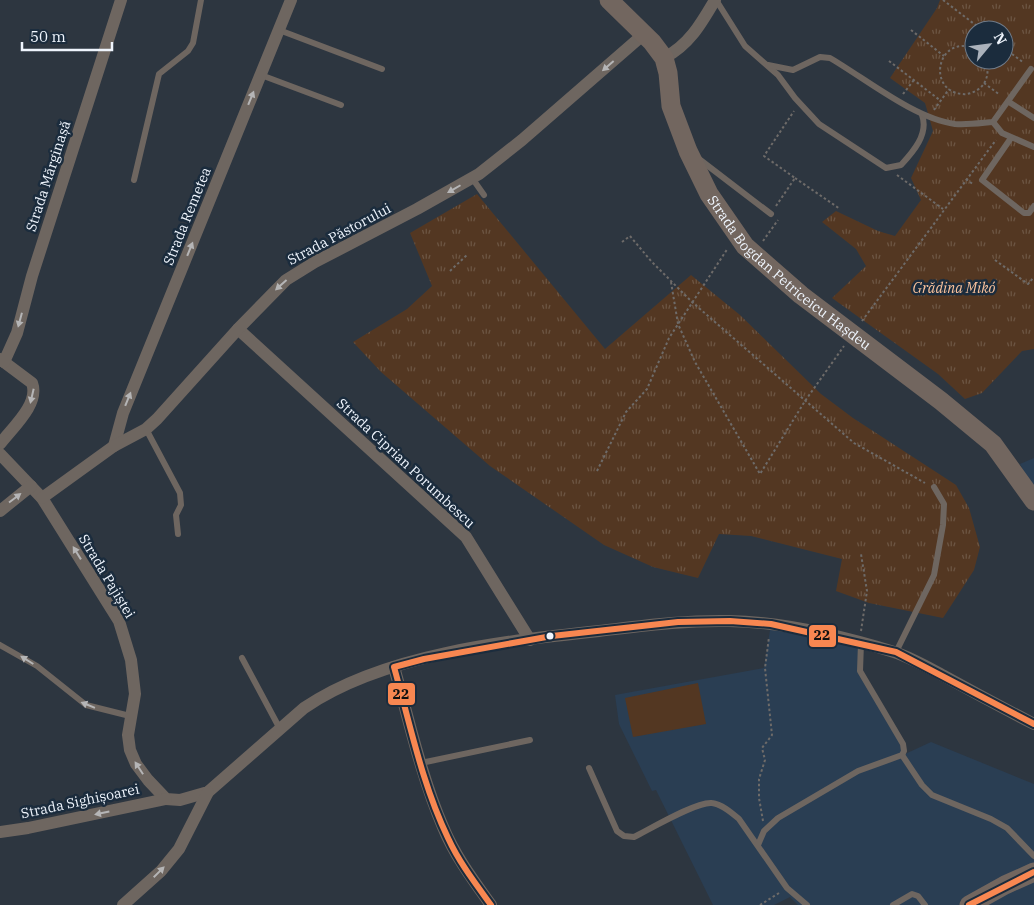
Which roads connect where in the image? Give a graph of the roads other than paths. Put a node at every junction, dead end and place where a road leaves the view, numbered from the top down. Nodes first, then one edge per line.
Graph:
1 (121, 0) edge
2 (201, 0) edge
3 (291, 0) edge
4 (609, 0) edge
5 (716, 0) edge
6 (279, 30) junction
7 (644, 34) junction
8 (664, 58) junction
9 (767, 65) junction
10 (382, 69) dead end
11 (1032, 69) road end
12 (261, 75) junction
13 (1009, 102) junction
14 (341, 104) dead end
15 (925, 116) junction
16 (1034, 118) edge
17 (993, 122) junction
18 (1011, 138) junction
19 (1034, 147) edge
20 (688, 151) junction
21 (472, 178) junction
22 (134, 180) dead end
23 (484, 195) dead end
24 (1034, 206) edge
25 (770, 214) road end
26 (238, 329) junction
27 (2, 360) edge
28 (146, 428) junction
29 (0, 444) edge
30 (114, 446) junction
31 (0, 454) edge
32 (31, 486) junction
33 (934, 488) road end
34 (42, 498) junction
35 (1034, 501) edge
36 (0, 510) edge
37 (178, 534) dead end
38 (530, 640) junction
39 (861, 643) junction
40 (0, 646) edge
41 (896, 652) junction
42 (242, 658) dead end
43 (394, 667) junction
44 (130, 716) junction
45 (1034, 724) edge
46 (280, 728) junction
47 (530, 740) dead end
48 (902, 755) junction
49 (421, 763) junction
50 (589, 768) dead end
51 (208, 792) junction
52 (166, 798) junction
53 (0, 832) edge
54 (758, 845) junction
55 (1034, 856) edge
56 (1034, 872) edge
57 (123, 905) edge
58 (491, 905) edge
59 (807, 905) edge
60 (893, 905) edge
61 (925, 905) edge
62 (969, 905) edge

1 -> 27 street, Strada Mărginașă
2 - 22 lane
3 - 6 street, Strada Remetea
4 - 7 street, Strada Bogdan Petriceicu Hașdeu
5 - 8 street
5 - 9 lane
6 - 10 lane
6 - 12 street, Strada Remetea
7 - 8 street, Strada Bogdan Petriceicu Hașdeu
7 -> 21 street, Strada Păstorului
8 - 20 street, Strada Bogdan Petriceicu Hașdeu
9 - 15 lane
9 - 15 lane
11 - 13 lane
12 - 14 lane
30 -> 12 street, Strada Remetea
13 - 16 lane
13 - 17 lane
15 - 17 lane
17 - 18 lane
18 - 19 lane
18 - 24 lane
20 - 25 lane
20 - 35 street, Strada Bogdan Petriceicu Hașdeu
21 - 23 lane
21 -> 26 street, Strada Păstorului
26 - 28 street, Strada Păstorului
26 - 38 street, Strada Ciprian Porumbescu
27 -> 29 street
28 - 30 street, Strada Păstorului
28 - 37 lane
30 - 34 street, Strada Păstorului
31 - 32 street, Strada Pajiștei
32 - 34 street, Strada Pajiștei
36 -> 32 street
33 - 41 lane
44 -> 34 street, Strada Pajiștei
38 - 39 street
38 - 43 street
39 - 41 street
39 - 48 lane
44 -> 40 lane
41 - 45 street
42 - 46 lane
43 - 46 street
43 - 49 street
52 -> 44 street, Strada Pajiștei
46 - 51 street
47 - 49 lane
48 - 54 lane
48 - 55 lane
49 - 58 street
50 - 54 lane
51 - 52 street
57 -> 51 street
52 -> 53 street, Strada Sighișoarei
54 - 59 lane
56 - 62 street
60 - 61 lane

